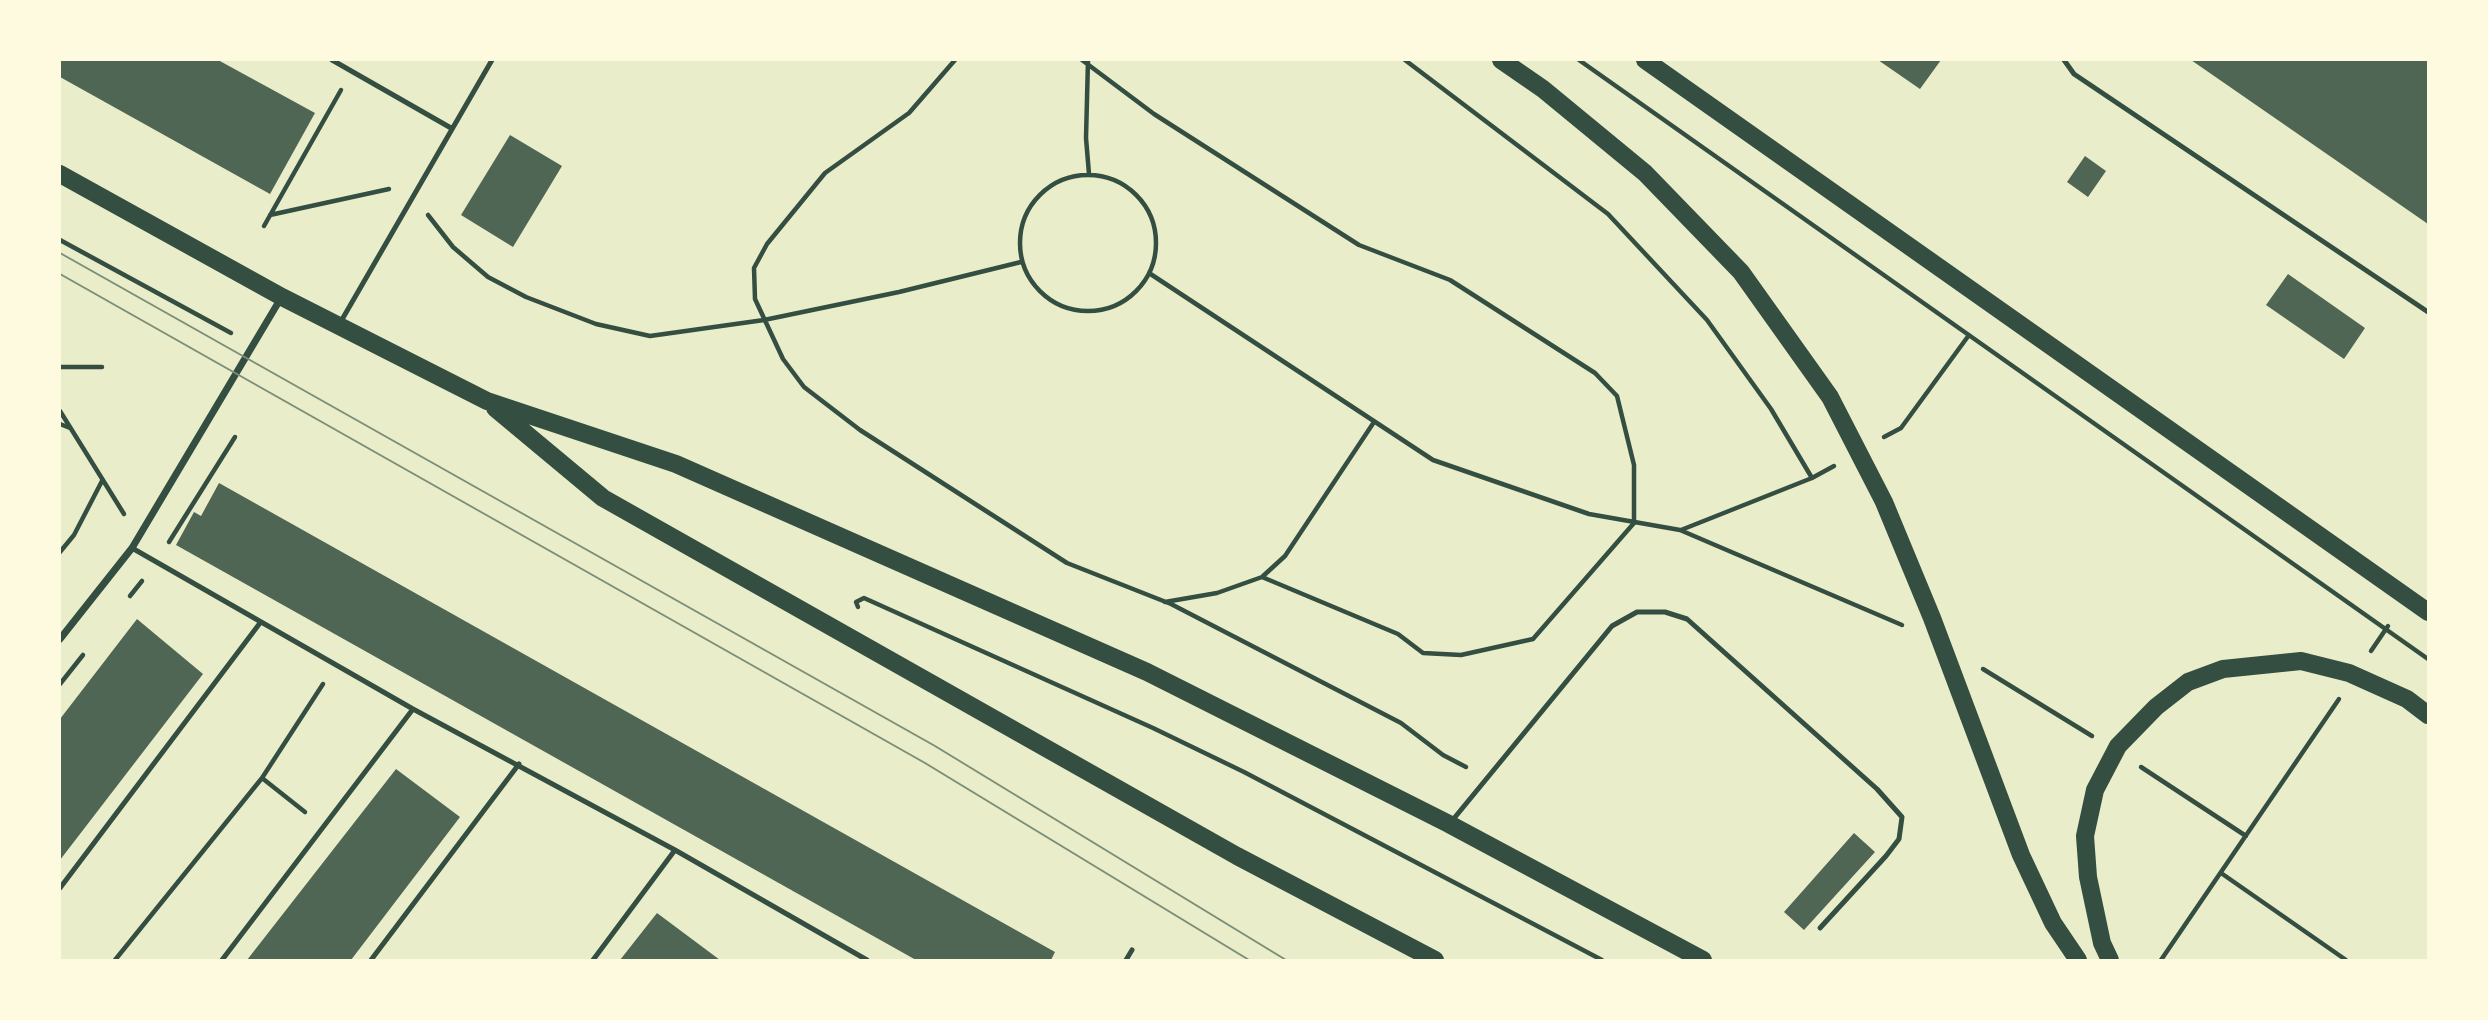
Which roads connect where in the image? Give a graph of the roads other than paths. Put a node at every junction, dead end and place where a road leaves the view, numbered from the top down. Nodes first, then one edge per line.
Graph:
1 (332, 60) edge
2 (492, 60) edge
3 (1501, 60) edge
4 (1645, 60) edge
5 (2064, 60) edge
6 (452, 128) junction
7 (60, 174) edge
8 (282, 297) junction
9 (2428, 313) edge
10 (339, 326) junction
11 (487, 401) junction
12 (134, 545) junction
13 (2428, 612) edge
14 (260, 623) junction
15 (60, 639) edge
16 (413, 709) junction
17 (2428, 715) edge
18 (519, 764) junction
19 (1449, 824) junction
20 (675, 850) junction
21 (60, 888) edge
22 (1820, 928) dead end
23 (1132, 950) dead end
24 (222, 961) edge
25 (371, 961) edge
26 (593, 961) edge
27 (867, 961) edge
28 (1126, 961) edge
29 (1435, 961) edge
30 (1703, 961) edge
31 (2078, 961) edge
32 (2110, 961) edge

1 - 6 lane
2 - 6 lane
3 - 31 main road
4 - 13 main road
5 - 9 lane
6 - 10 lane
7 - 8 main road
8 - 10 main road
8 - 12 street
10 - 11 main road
11 - 19 main road
11 - 29 main road
12 - 14 lane
12 - 15 street
14 - 16 lane
14 - 21 lane
16 - 18 lane
16 - 24 lane
17 - 32 main road
18 - 20 lane
18 - 25 lane
19 - 22 lane
19 - 30 main road
20 - 26 lane
20 - 27 lane
23 - 28 lane

